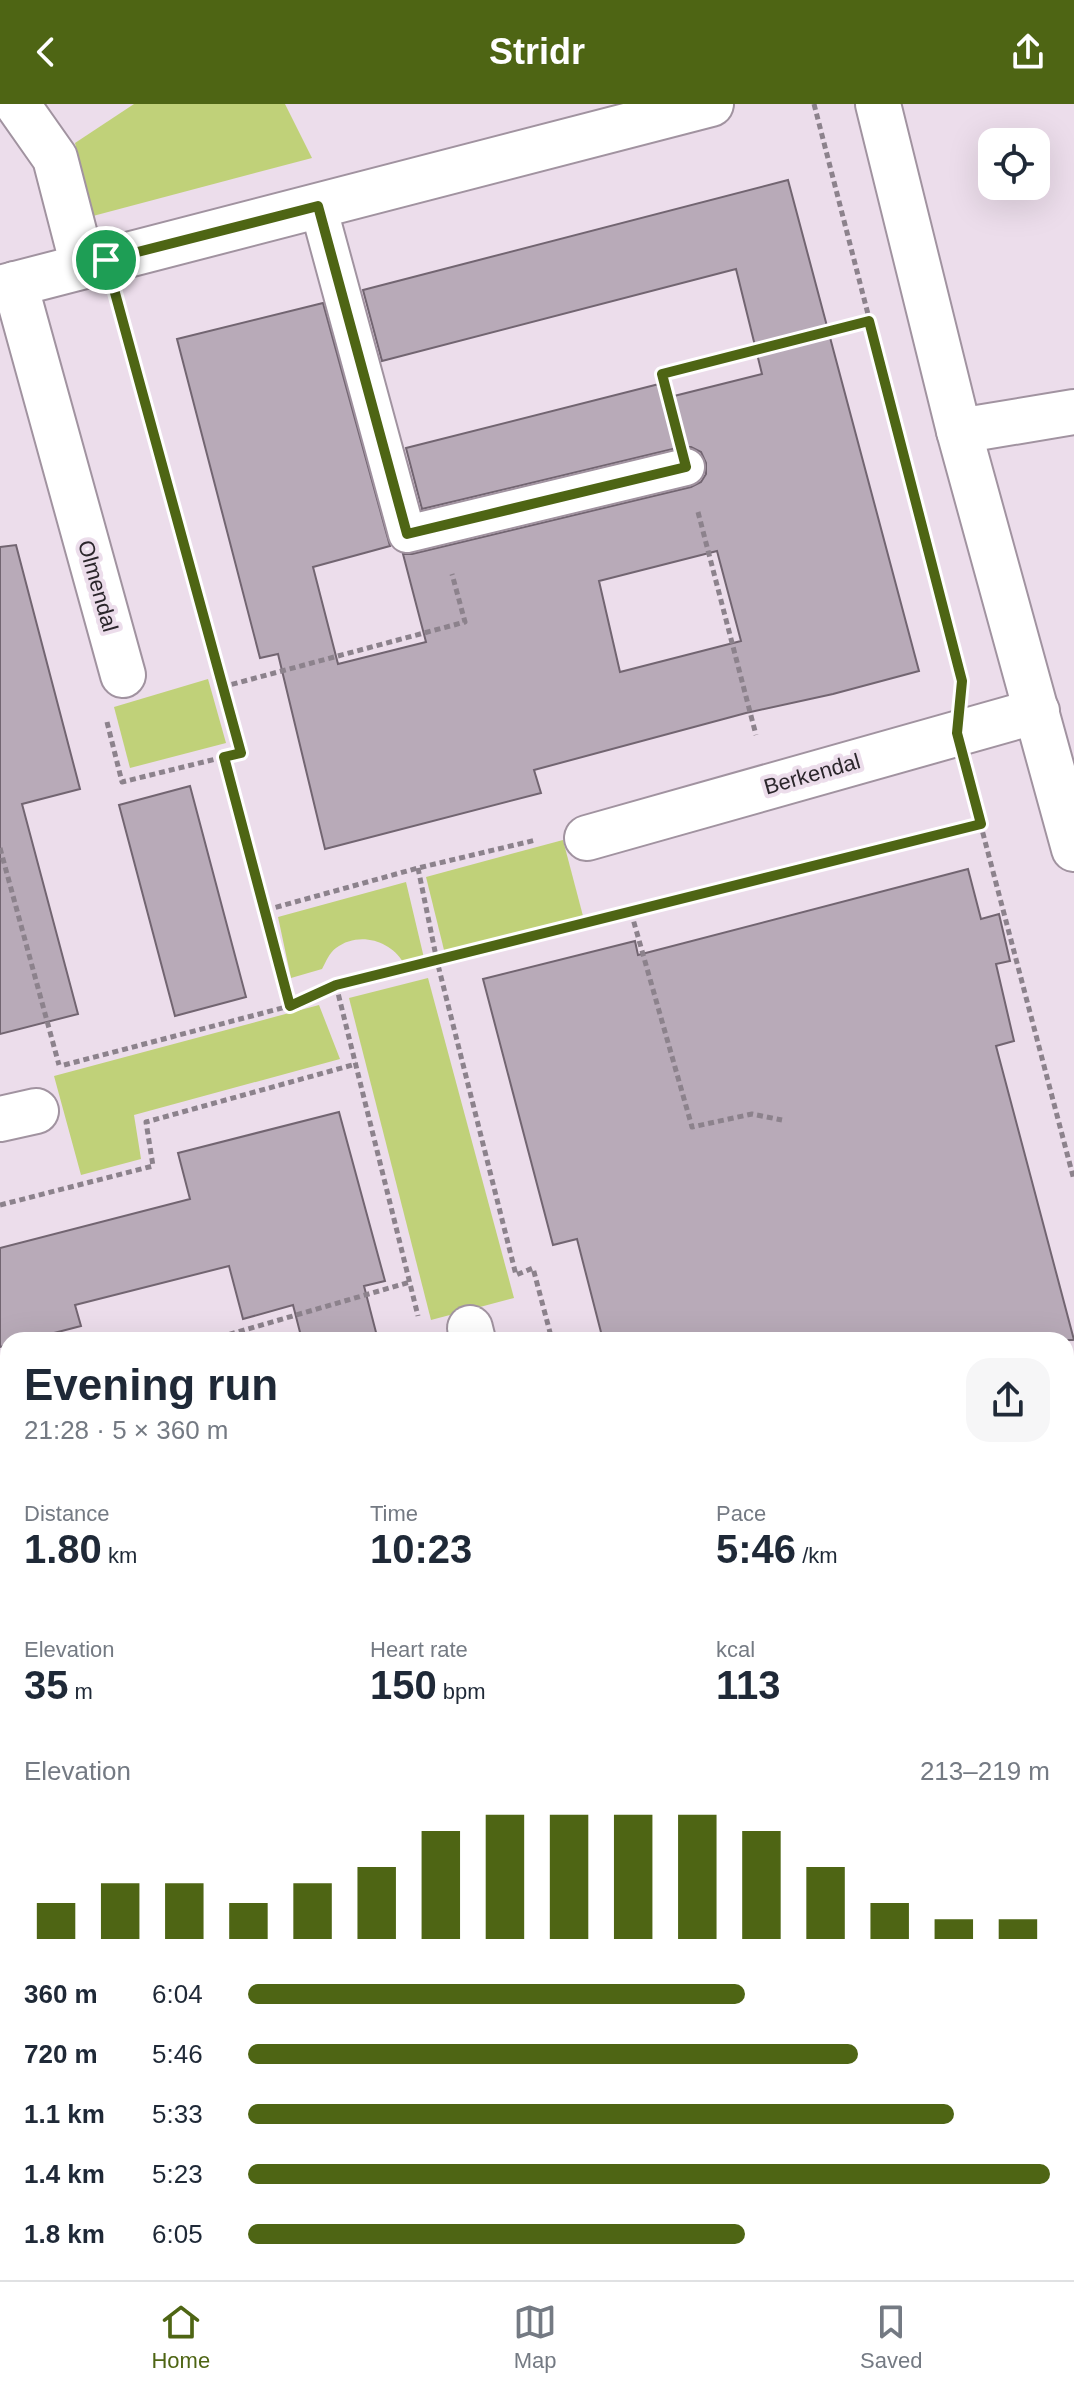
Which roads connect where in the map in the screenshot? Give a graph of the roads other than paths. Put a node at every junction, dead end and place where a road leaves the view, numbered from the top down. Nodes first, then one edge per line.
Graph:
1 (17, 104) edge
2 (711, 104) edge
3 (878, 104) edge
4 (596, 118) edge
5 (318, 206) junction
6 (94, 263) junction
7 (7, 286) edge
8 (1074, 412) edge
9 (959, 431) junction
10 (686, 467) road end
11 (123, 675) road end
12 (1037, 711) junction
13 (587, 838) road end
14 (1074, 849) edge

1 - 6 street
2 - 4 street, Olmendal
3 - 9 street
4 - 5 street, Olmendal
5 - 6 street, Olmendal
5 - 10 lane
6 - 7 street, Olmendal
7 - 11 street, Olmendal
8 - 9 street
9 - 12 street
12 - 13 street, Berkendal
12 - 14 street

